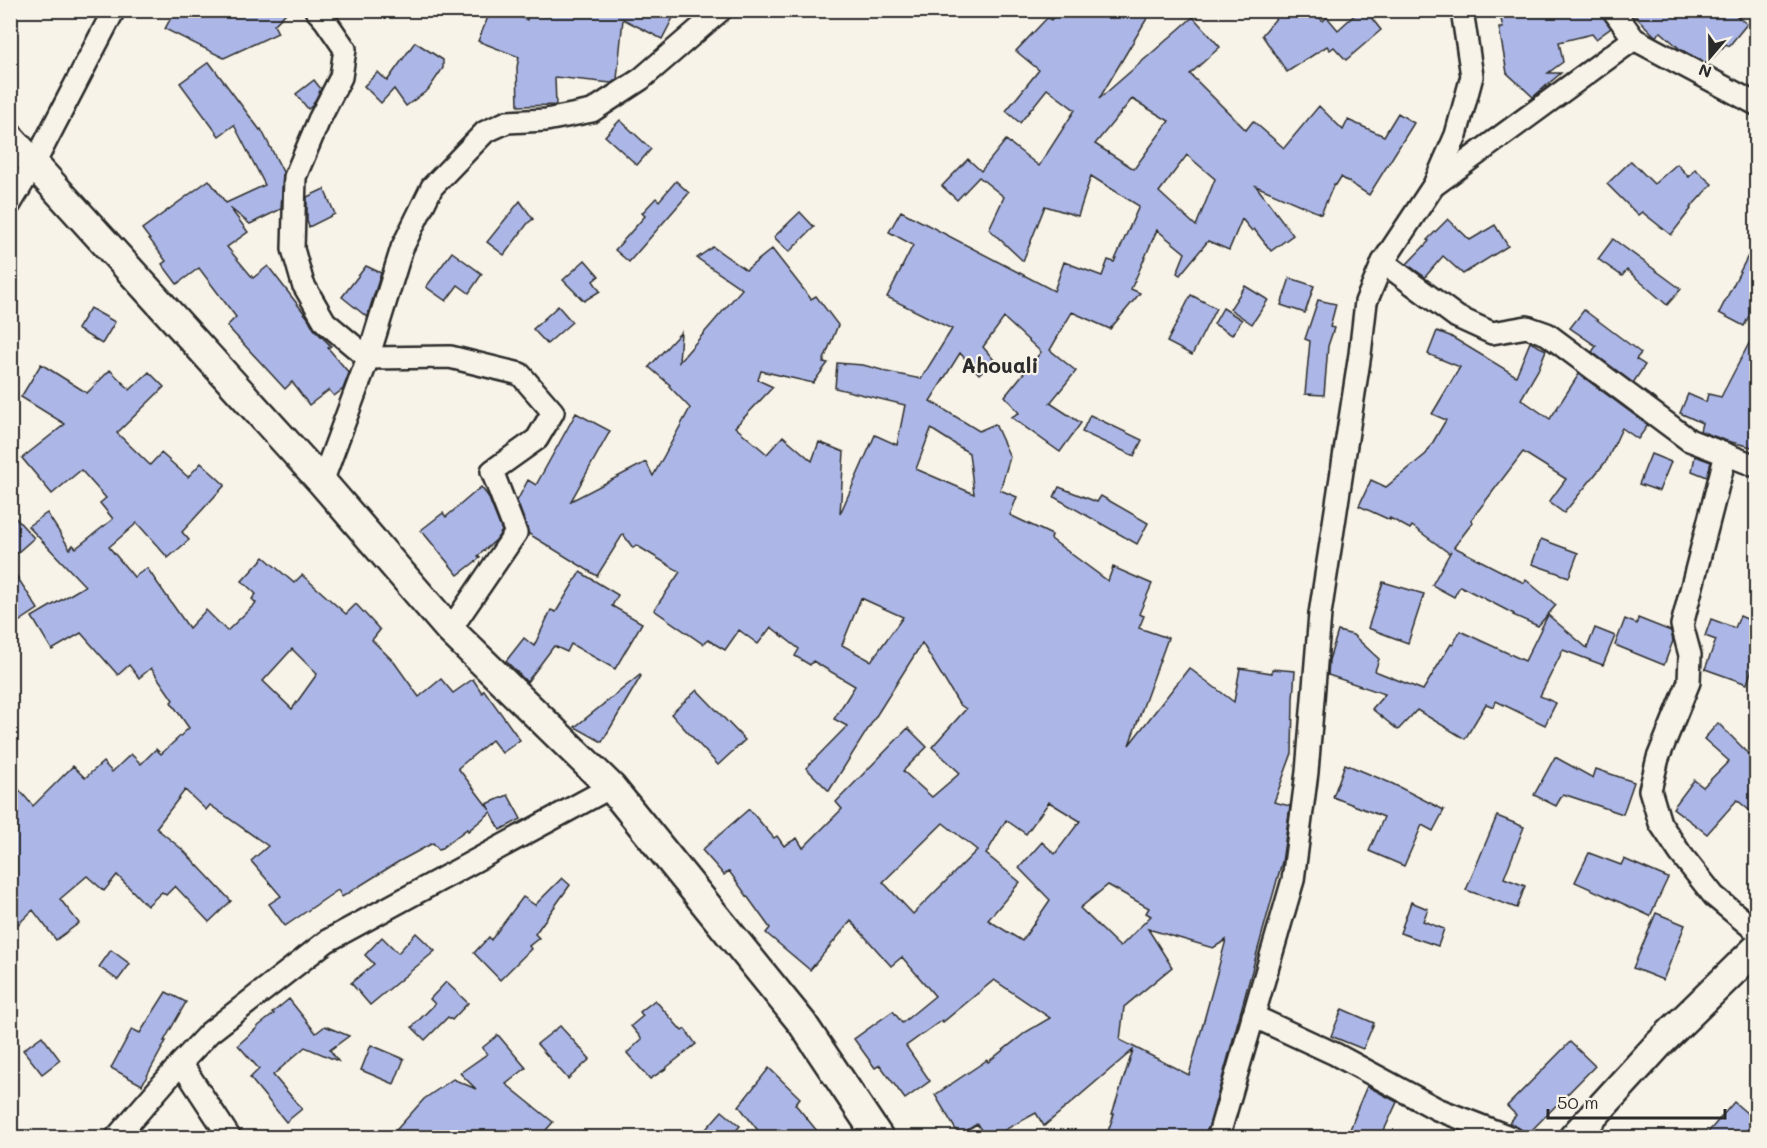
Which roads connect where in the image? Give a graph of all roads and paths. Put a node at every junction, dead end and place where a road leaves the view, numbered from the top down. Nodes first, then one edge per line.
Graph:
1 (114, 10) edge
2 (316, 10) edge
3 (721, 10) edge
4 (1462, 10) edge
5 (1613, 10) edge
6 (1634, 39) junction
7 (1756, 104) edge
8 (10, 138) edge
9 (34, 164) junction
10 (1434, 185) junction
11 (10, 204) edge
12 (1383, 262) junction
13 (368, 358) junction
14 (1726, 454) junction
15 (1756, 466) edge
16 (322, 482) junction
17 (450, 630) junction
18 (611, 787) junction
19 (1756, 931) edge
20 (1756, 950) edge
21 (1253, 1016) junction
22 (181, 1063) junction
23 (116, 1137) edge
24 (230, 1137) edge
25 (879, 1137) edge
26 (1218, 1137) edge
27 (1512, 1137) edge
28 (1573, 1137) edge

1 - 9 street
2 - 13 street
3 - 13 street
4 - 10 street
5 - 6 street
6 - 7 street
6 - 10 street
8 - 9 street
9 - 11 street
9 - 16 street
10 - 12 street
12 - 14 street
12 - 21 street
13 - 16 street
13 - 17 street
14 - 15 street
14 - 19 street
16 - 17 street
17 - 18 street
18 - 22 street
18 - 25 street
20 - 28 street
21 - 26 street
21 - 27 street
22 - 23 street
22 - 24 street

